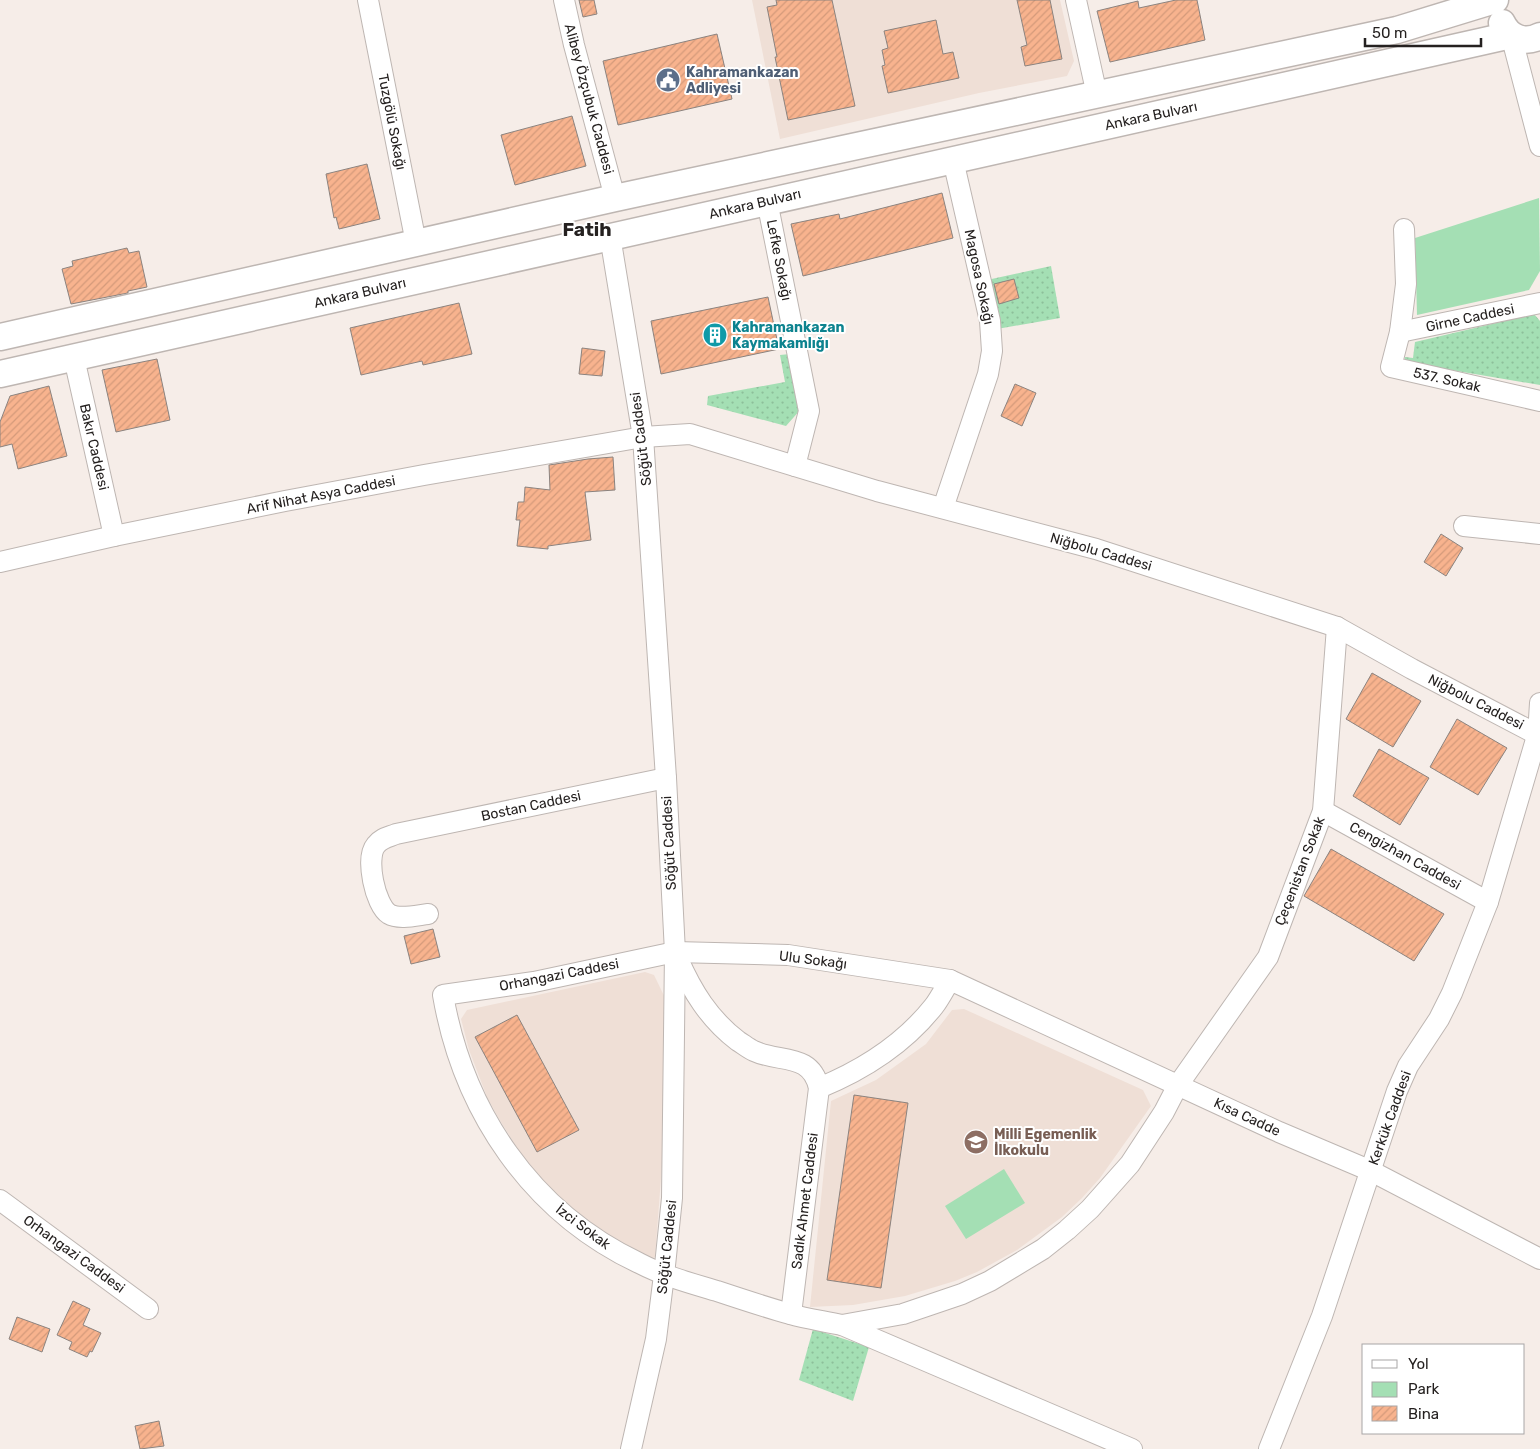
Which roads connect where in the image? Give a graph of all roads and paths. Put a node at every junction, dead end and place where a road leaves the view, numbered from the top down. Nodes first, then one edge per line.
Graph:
1 (368, 0) edge
2 (564, 0) edge
3 (1076, 0) edge
4 (1495, 0) edge
5 (1503, 0) edge
6 (1511, 35) junction
7 (1540, 36) edge
8 (1097, 95) junction
9 (1540, 146) edge
10 (954, 160) junction
11 (615, 198) junction
12 (768, 201) junction
13 (1404, 229) dead end
14 (610, 236) junction
15 (416, 243) junction
16 (1540, 303) edge
17 (1400, 332) junction
18 (0, 337) edge
19 (74, 358) junction
20 (0, 374) edge
21 (1540, 401) edge
22 (644, 437) junction
23 (795, 466) junction
24 (943, 508) junction
25 (1464, 526) dead end
26 (1540, 534) edge
27 (114, 536) junction
28 (0, 562) edge
29 (1337, 627) junction
30 (1540, 703) edge
31 (1539, 732) edge
32 (666, 778) junction
33 (1323, 811) junction
34 (1488, 902) junction
35 (428, 914) dead end
36 (675, 952) junction
37 (950, 980) junction
38 (443, 995) joint
39 (1178, 1085) junction
40 (819, 1088) junction
41 (1371, 1171) junction
42 (0, 1200) edge
43 (1540, 1259) edge
44 (664, 1275) junction
45 (148, 1308) dead end
46 (791, 1314) junction
47 (842, 1325) junction
48 (631, 1449) edge
49 (1132, 1449) edge
50 (1270, 1449) edge

1 - 15 street, Tuzgölü Sokağı
2 - 11 street, Alibey Özçubuk Caddesi
3 - 8 street
4 - 8 main road
5 - 6 main road
6 - 7 main road, Ankara Bulvarı
6 - 9 street
6 - 10 main road, Ankara Bulvarı
8 - 11 main road
10 - 12 main road, Ankara Bulvarı
10 - 24 street, Magosa Sokağı
11 - 15 main road
12 - 14 main road, Ankara Bulvarı
12 - 23 street, Lefke Sokağı
13 - 17 street
14 - 19 main road, Ankara Bulvarı
14 - 22 street, Söğüt Caddesi
15 - 18 main road
16 - 17 street, Girne Caddesi
17 - 21 street, 537. Sokak
19 - 20 main road, Ankara Bulvarı
19 - 27 street, Bakır Caddesi
22 - 23 street, Niğbolu Caddesi
22 - 27 street, Arif Nihat Asya Caddesi
22 - 32 street, Söğüt Caddesi
23 - 24 street, Niğbolu Caddesi
24 - 29 street, Niğbolu Caddesi
25 - 26 street
27 - 28 street, Arif Nihat Asya Caddesi
29 - 31 street, Niğbolu Caddesi
29 - 33 street, Çeçenistan Sokak
30 - 31 street, Kerkük Caddesi
31 - 34 street, Kerkük Caddesi
32 - 35 street, Bostan Caddesi
32 - 36 street, Söğüt Caddesi
33 - 34 street, Cengizhan Caddesi
33 - 39 street, Çeçenistan Sokak
34 - 41 street, Kerkük Caddesi
36 - 37 street, Ulu Sokağı
36 - 38 street, Orhangazi Caddesi
36 - 40 street
36 - 44 street, Söğüt Caddesi
37 - 39 street, Kısa Cadde
37 - 40 street
38 - 44 street, İzci Sokak
39 - 41 street, Kısa Cadde
39 - 47 street, Çeçenistan Sokak
40 - 46 street, Sadık Ahmet Caddesi
41 - 43 street, Kısa Cadde
41 - 50 street, Kerkük Caddesi
42 - 45 street, Orhangazi Caddesi
44 - 46 street, İzci Sokak
44 - 48 street, Söğüt Caddesi
46 - 47 street, İzci Sokak
47 - 49 street

